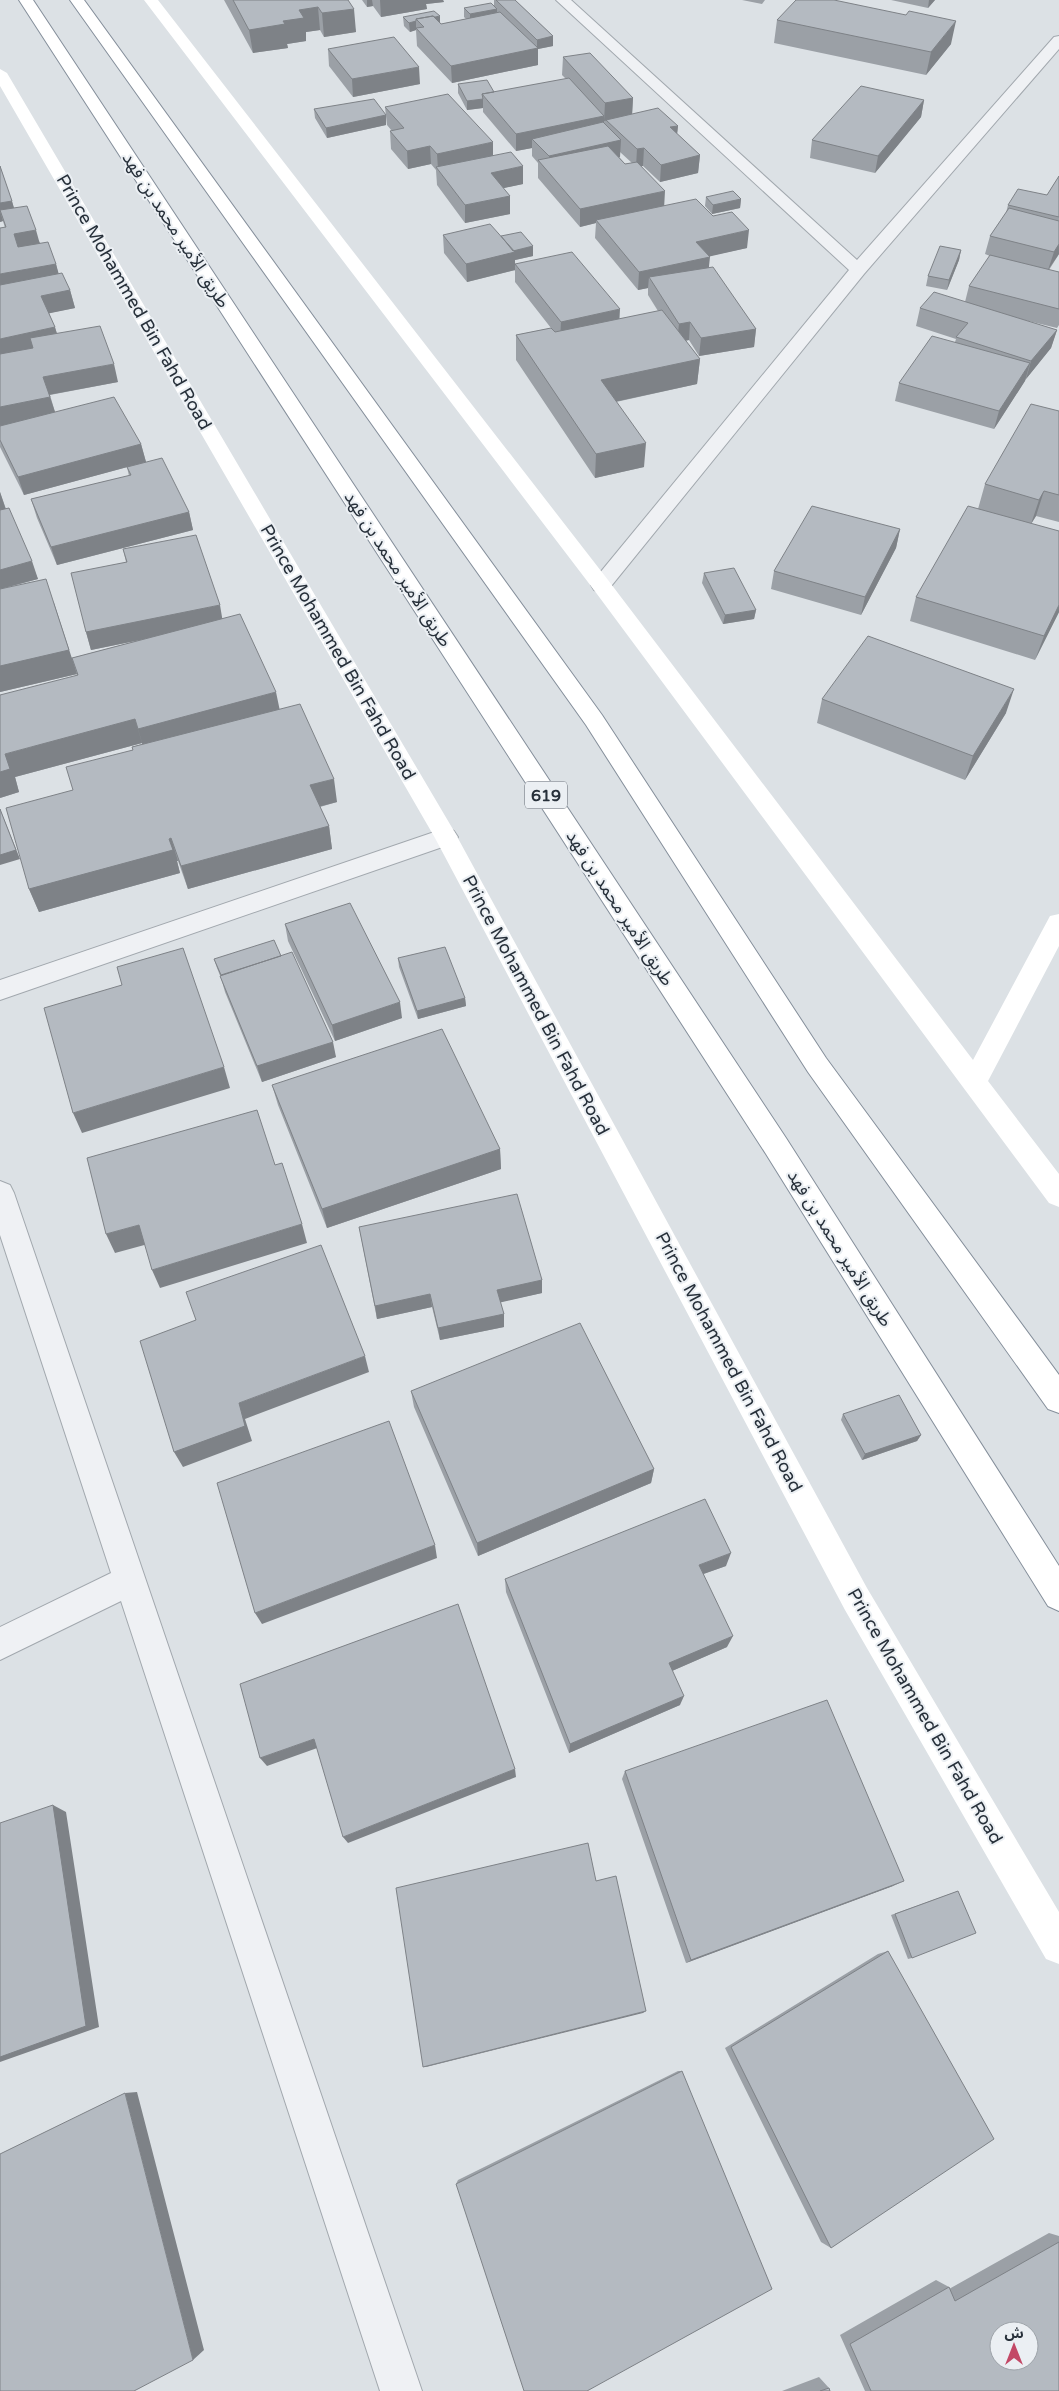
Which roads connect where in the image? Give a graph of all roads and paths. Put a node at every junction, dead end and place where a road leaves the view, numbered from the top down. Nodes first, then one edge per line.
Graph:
1 (26, 0) edge
2 (77, 0) edge
3 (151, 0) edge
4 (563, 0) edge
5 (1059, 40) edge
6 (0, 73) edge
7 (858, 270) junction
8 (601, 585) junction
9 (446, 836) junction
10 (1059, 923) edge
11 (0, 990) edge
12 (974, 1083) junction
13 (0, 1192) edge
14 (1059, 1195) edge
15 (1059, 1399) edge
16 (130, 1580) junction
17 (1059, 1595) edge
18 (0, 1644) edge
19 (1059, 1946) edge
20 (401, 2391) edge

1 - 17 main road, طريق الأمير محمد بن فهد / 619
2 - 15 main road
3 - 8 main road
4 - 7 street
5 - 7 street
6 - 9 main road, Prince Mohammed Bin Fahd Road
7 - 8 street
8 - 12 main road
9 - 11 street
9 - 19 main road, Prince Mohammed Bin Fahd Road
10 - 12 main road
12 - 14 main road
13 - 16 street
16 - 18 street
16 - 20 street

